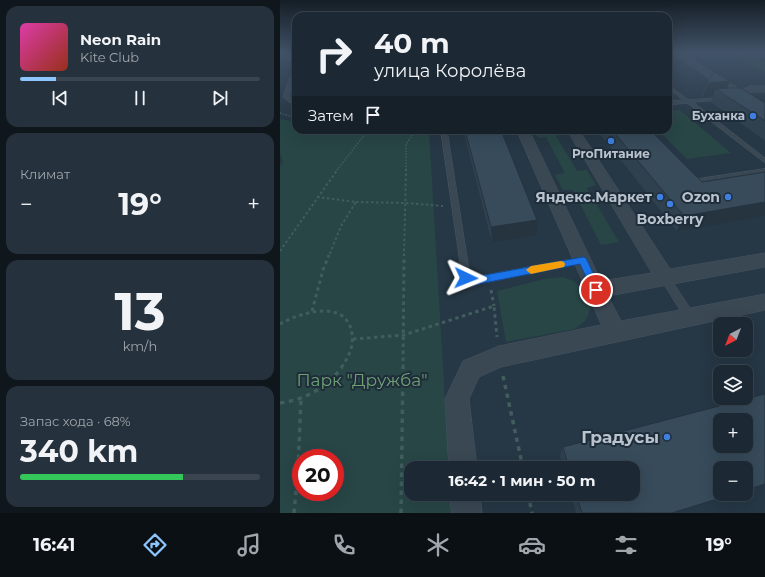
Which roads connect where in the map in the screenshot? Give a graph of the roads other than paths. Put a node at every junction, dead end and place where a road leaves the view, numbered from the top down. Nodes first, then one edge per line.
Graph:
1 (712, 76) edge
2 (292, 79) edge
3 (765, 88) edge
4 (672, 89) edge
5 (292, 101) edge
6 (688, 101) junction
7 (753, 102) edge
8 (672, 103) edge
9 (765, 110) edge
10 (444, 134) edge
11 (525, 134) edge
12 (575, 134) edge
13 (765, 161) edge
14 (765, 171) edge
15 (686, 177) edge
16 (583, 260) junction
17 (765, 260) edge
18 (665, 278) junction
19 (596, 290) junction
20 (765, 303) edge
21 (690, 317) junction
22 (615, 332) junction
23 (462, 461) edge
24 (466, 501) edge
25 (467, 513) edge

1 - 7 street
2 - 5 lane
3 - 7 street
4 - 6 lane
6 - 7 lane
6 - 8 lane
6 - 13 lane
7 - 9 street
10 - 16 lane
11 - 16 street
12 - 18 street
14 - 15 lane
16 - 19 street
17 - 18 street
18 - 19 street
18 - 21 lane
19 - 22 street
20 - 21 street
21 - 22 street
22 - 23 street
24 - 25 street

